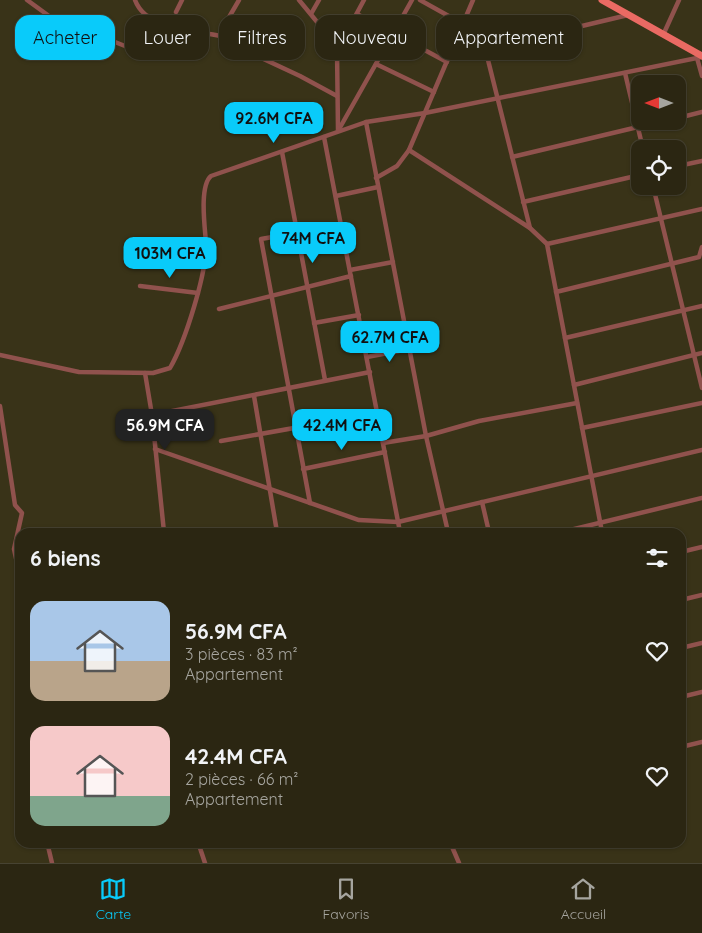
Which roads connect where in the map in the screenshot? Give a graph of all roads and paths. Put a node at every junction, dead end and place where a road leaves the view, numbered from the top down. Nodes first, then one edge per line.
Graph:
1 (27, 0) edge
2 (135, 0) edge
3 (182, 0) edge
4 (239, 0) edge
5 (299, 0) edge
6 (318, 0) edge
7 (364, 0) edge
8 (412, 0) edge
9 (420, 0) edge
10 (473, 0) edge
11 (602, 0) edge
12 (679, 0) edge
13 (176, 12) dead end
14 (311, 14) junction
15 (356, 14) edge
16 (147, 15) edge
17 (231, 15) edge
18 (404, 15) edge
19 (447, 15) edge
20 (467, 15) edge
21 (628, 15) junction
22 (315, 19) edge
23 (582, 26) edge
24 (664, 33) junction
25 (125, 46) edge
26 (700, 57) edge
27 (267, 60) edge
28 (337, 60) edge
29 (378, 60) edge
30 (448, 60) edge
31 (488, 60) edge
32 (376, 64) junction
33 (625, 73) junction
34 (702, 76) edge
35 (434, 92) junction
36 (337, 96) junction
37 (631, 98) edge
38 (498, 99) junction
39 (702, 112) edge
40 (425, 114) junction
41 (686, 116) edge
42 (366, 122) junction
43 (631, 129) edge
44 (338, 131) junction
45 (324, 137) junction
46 (409, 150) junction
47 (282, 152) junction
48 (512, 156) junction
49 (702, 160) edge
50 (686, 164) edge
51 (631, 177) edge
52 (376, 178) junction
53 (378, 187) junction
54 (655, 195) edge
55 (336, 196) junction
56 (523, 202) junction
57 (702, 209) edge
58 (660, 219) junction
59 (341, 225) junction
60 (530, 228) junction
61 (298, 233) junction
62 (547, 244) junction
63 (702, 248) edge
64 (392, 262) junction
65 (673, 264) junction
66 (350, 270) junction
67 (351, 276) junction
68 (307, 285) junction
69 (140, 286) dead end
70 (556, 292) junction
71 (198, 293) junction
72 (271, 294) junction
73 (702, 306) edge
74 (219, 309) dead end
75 (684, 310) junction
76 (359, 315) junction
77 (314, 323) junction
78 (565, 338) junction
79 (409, 349) junction
80 (702, 353) edge
81 (0, 355) edge
82 (694, 355) junction
83 (367, 357) junction
84 (370, 372) junction
85 (145, 373) junction
86 (325, 380) junction
87 (574, 385) junction
88 (702, 388) edge
89 (288, 389) junction
90 (254, 396) junction
91 (577, 402) junction
92 (702, 403) edge
93 (0, 406) edge
94 (378, 413) junction
95 (152, 415) junction
96 (295, 428) junction
97 (582, 428) junction
98 (260, 434) junction
99 (426, 436) junction
100 (221, 442) dead end
101 (383, 443) junction
102 (156, 449) junction
103 (702, 450) edge
104 (385, 452) junction
105 (303, 469) junction
106 (592, 476) junction
107 (271, 488) junction
108 (702, 498) edge
109 (482, 502) junction
110 (310, 503) junction
111 (443, 511) junction
112 (398, 522) junction
113 (601, 523) junction
114 (19, 528) edge
115 (164, 528) edge
116 (276, 528) edge
117 (399, 528) edge
118 (447, 528) edge
119 (488, 528) edge
120 (579, 528) edge
121 (602, 528) edge
122 (702, 547) edge
123 (686, 551) edge
124 (702, 595) edge
125 (686, 599) edge
126 (702, 643) edge
127 (686, 647) edge
128 (702, 692) edge
129 (686, 696) edge
130 (702, 742) edge
131 (686, 746) edge
132 (48, 848) edge
133 (200, 848) edge
134 (453, 848) edge
135 (52, 863) edge
136 (205, 863) edge
137 (459, 863) edge

1 - 25 street
2 - 16 street
3 - 13 street
4 - 17 street
5 - 14 street
6 - 14 street
7 - 15 street
8 - 18 street
9 - 19 street
10 - 20 street
11 - 21 main road
12 - 24 street
14 - 22 street
21 - 23 street
21 - 24 main road
24 - 26 main road
26 - 33 street
26 - 34 street
27 - 36 street
28 - 36 street
29 - 32 street
30 - 35 street
31 - 38 street
32 - 35 street
32 - 44 street
33 - 37 street
33 - 38 street
35 - 40 street
36 - 44 street
38 - 40 street
38 - 48 street
39 - 41 street
40 - 42 street
40 - 46 street
42 - 44 street
42 - 52 street
43 - 48 street
44 - 45 street
45 - 47 street
45 - 55 street
46 - 52 street
46 - 60 street
47 - 61 street
47 - 71 street
48 - 56 street
49 - 50 street
51 - 56 street
52 - 53 street
53 - 55 street
53 - 64 street
54 - 58 street
55 - 59 street
56 - 60 street
57 - 58 street
58 - 62 street
58 - 65 street
59 - 61 street
59 - 66 street
60 - 62 street
61 - 68 street
61 - 72 street
62 - 70 street
63 - 65 street
64 - 66 street
64 - 79 street
65 - 70 street
65 - 75 street
66 - 67 street
67 - 68 street
67 - 76 street
68 - 72 street
68 - 77 street
69 - 71 street
70 - 78 street
71 - 85 street
72 - 74 street
72 - 89 street
73 - 75 street
75 - 78 street
75 - 82 street
76 - 77 street
76 - 83 street
77 - 86 street
78 - 87 street
79 - 83 street
79 - 99 street
80 - 82 street
81 - 85 street
82 - 87 street
82 - 88 street
83 - 84 street
84 - 86 street
84 - 94 street
85 - 95 street
86 - 89 street
87 - 91 street
89 - 90 street
89 - 96 street
90 - 95 street
90 - 98 street
91 - 97 street
91 - 99 street
92 - 97 street
93 - 114 street
94 - 96 street
94 - 101 street
95 - 102 street
96 - 98 street
96 - 105 street
97 - 106 street
98 - 100 street
98 - 107 street
99 - 101 street
99 - 111 street
101 - 104 street
102 - 107 street
102 - 115 street
103 - 106 street
104 - 105 street
104 - 112 street
105 - 110 street
106 - 109 street
106 - 113 street
107 - 110 street
107 - 116 street
108 - 113 street
109 - 111 street
109 - 119 street
110 - 112 street
111 - 112 street
111 - 118 street
112 - 117 street
113 - 120 street
113 - 121 street
122 - 123 street
124 - 125 street
126 - 127 street
128 - 129 street
130 - 131 street
132 - 135 street
133 - 136 street
134 - 137 street

